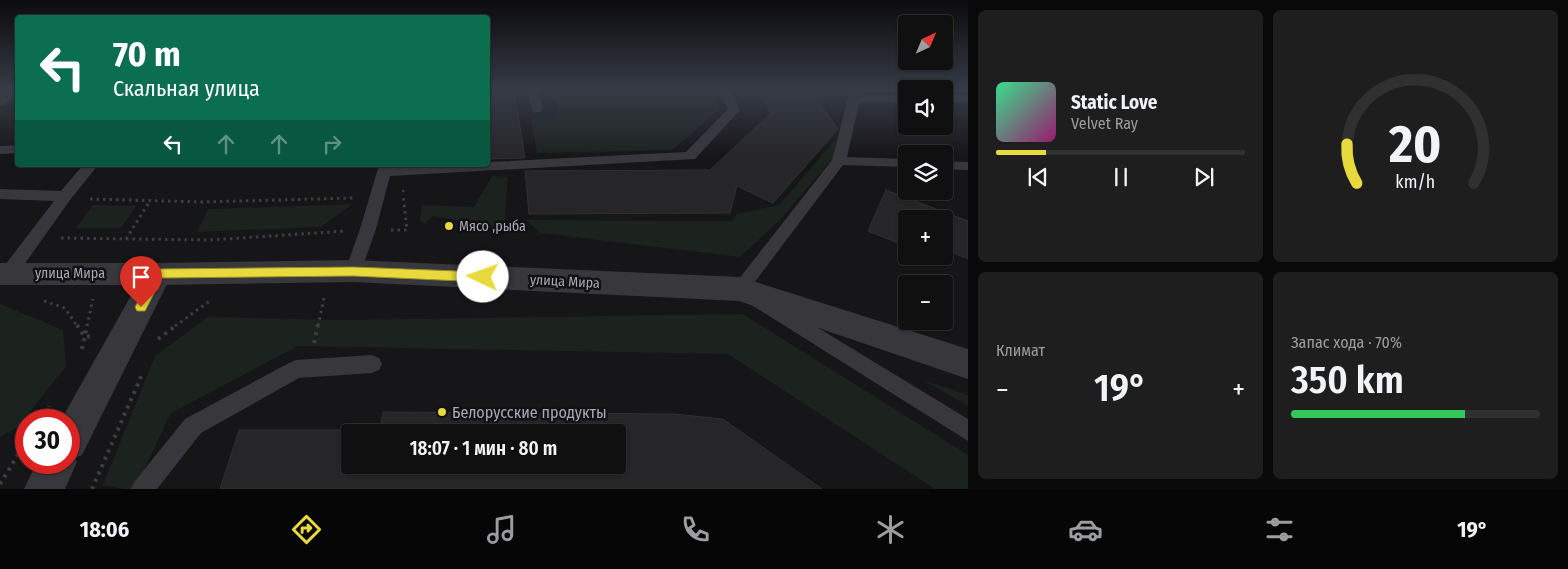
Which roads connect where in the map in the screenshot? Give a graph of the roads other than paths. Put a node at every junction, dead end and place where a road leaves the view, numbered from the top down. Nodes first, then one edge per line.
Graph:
1 (731, 113) edge
2 (851, 113) edge
3 (15, 149) edge
4 (0, 150) edge
5 (839, 161) junction
6 (898, 163) edge
7 (953, 165) edge
8 (490, 166) edge
9 (968, 166) edge
10 (89, 167) edge
11 (479, 167) edge
12 (386, 168) edge
13 (0, 194) edge
14 (65, 196) junction
15 (353, 271) junction
16 (4, 274) edge
17 (158, 274) junction
18 (740, 289) junction
19 (372, 364) dead end
20 (968, 364) edge
21 (80, 421) edge
22 (968, 431) edge
23 (52, 474) edge
24 (44, 489) edge
25 (143, 489) edge

1 - 8 lane
2 - 5 lane
3 - 4 lane
5 - 6 lane
5 - 18 lane
7 - 9 lane
10 - 14 lane
11 - 12 lane
12 - 15 lane
13 - 14 lane
14 - 16 lane
15 - 17 street, улица Мира
15 - 18 street, улица Мира
16 - 17 street, улица Мира
17 - 21 street
18 - 20 street, улица Мира
18 - 22 lane
19 - 25 lane
23 - 24 street

